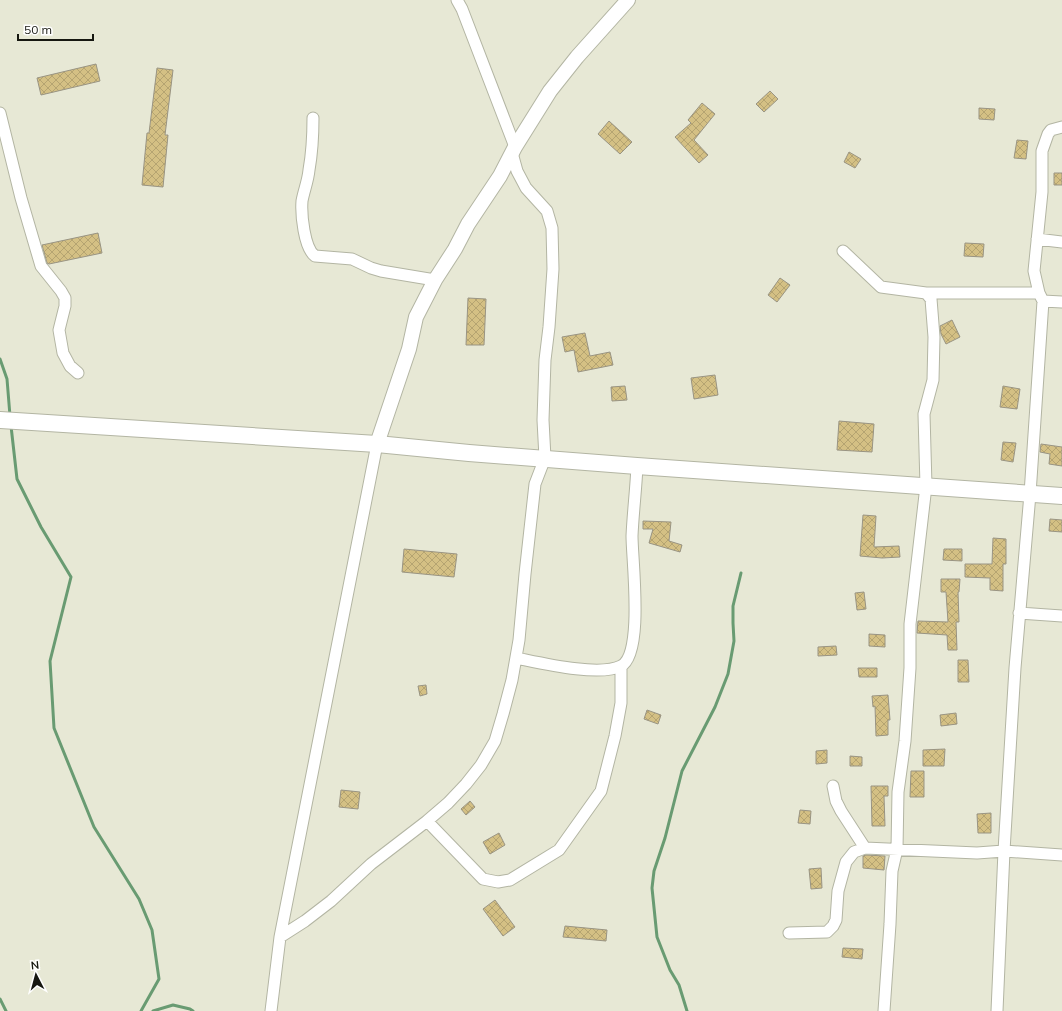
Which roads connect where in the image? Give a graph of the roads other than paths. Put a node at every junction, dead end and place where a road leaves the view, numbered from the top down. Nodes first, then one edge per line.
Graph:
1 (457, 0) edge
2 (628, 0) edge
3 (0, 113) edge
4 (313, 118) dead end
5 (1062, 127) edge
6 (513, 150) junction
7 (1037, 239) junction
8 (1062, 242) edge
9 (843, 252) dead end
10 (435, 280) junction
11 (926, 294) junction
12 (1041, 297) junction
13 (1062, 302) edge
14 (78, 373) dead end
15 (0, 420) edge
16 (377, 444) junction
17 (545, 458) junction
18 (637, 466) junction
19 (926, 486) junction
20 (1030, 494) junction
21 (1062, 496) edge
22 (1019, 613) junction
23 (1062, 616) edge
24 (516, 658) junction
25 (620, 666) junction
26 (833, 786) dead end
27 (428, 821) junction
28 (865, 848) junction
29 (897, 849) junction
30 (1004, 851) junction
31 (1062, 854) edge
32 (789, 933) dead end
33 (280, 937) junction
34 (271, 1011) edge
35 (884, 1011) edge
36 (997, 1011) edge

1 - 6 street
2 - 6 main road
3 - 14 street
4 - 10 street
5 - 7 street
6 - 10 main road
6 - 17 street
7 - 8 street
7 - 12 street
9 - 11 street
10 - 16 main road
11 - 12 street
11 - 19 street
12 - 13 street
12 - 20 street
15 - 16 highway
16 - 17 highway
16 - 33 street
17 - 18 highway
17 - 24 street
18 - 19 highway
18 - 25 street
19 - 20 highway
19 - 29 street
20 - 21 highway
20 - 22 street
22 - 23 street
22 - 30 street
24 - 25 street
24 - 27 street
25 - 27 street
26 - 28 street
27 - 33 street
28 - 29 street
28 - 32 street
29 - 30 street
29 - 35 street
30 - 31 street
30 - 36 street
33 - 34 street

